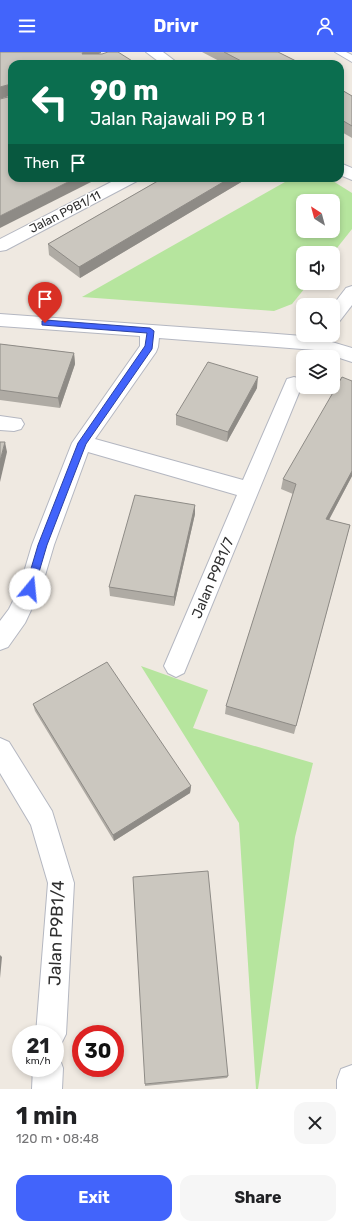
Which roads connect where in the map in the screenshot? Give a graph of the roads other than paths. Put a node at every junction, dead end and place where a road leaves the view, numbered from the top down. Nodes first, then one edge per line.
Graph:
1 (153, 52) edge
2 (339, 52) edge
3 (352, 59) edge
4 (166, 60) edge
5 (123, 182) edge
6 (0, 246) edge
7 (352, 292) edge
8 (340, 308) edge
9 (0, 320) edge
10 (150, 331) junction
11 (296, 339) edge
12 (323, 342) edge
13 (352, 355) edge
14 (294, 384) dead end
15 (82, 443) junction
16 (250, 490) junction
17 (0, 640) edge
18 (176, 666) dead end
19 (0, 750) edge
20 (52, 1025) edge
21 (48, 1077) edge
22 (352, 1080) edge
23 (47, 1089) edge
24 (352, 1089) edge

1 - 4 street
2 - 3 lane
5 - 6 street, Jalan P9B1/11
7 - 8 street
9 - 10 street
10 - 11 street
10 - 15 street
12 - 13 street
14 - 16 street, Jalan P9B1/7
15 - 16 street
15 - 17 street
16 - 18 street, Jalan P9B1/7
19 - 20 street, Jalan P9B1/4
21 - 23 street
22 - 24 street

